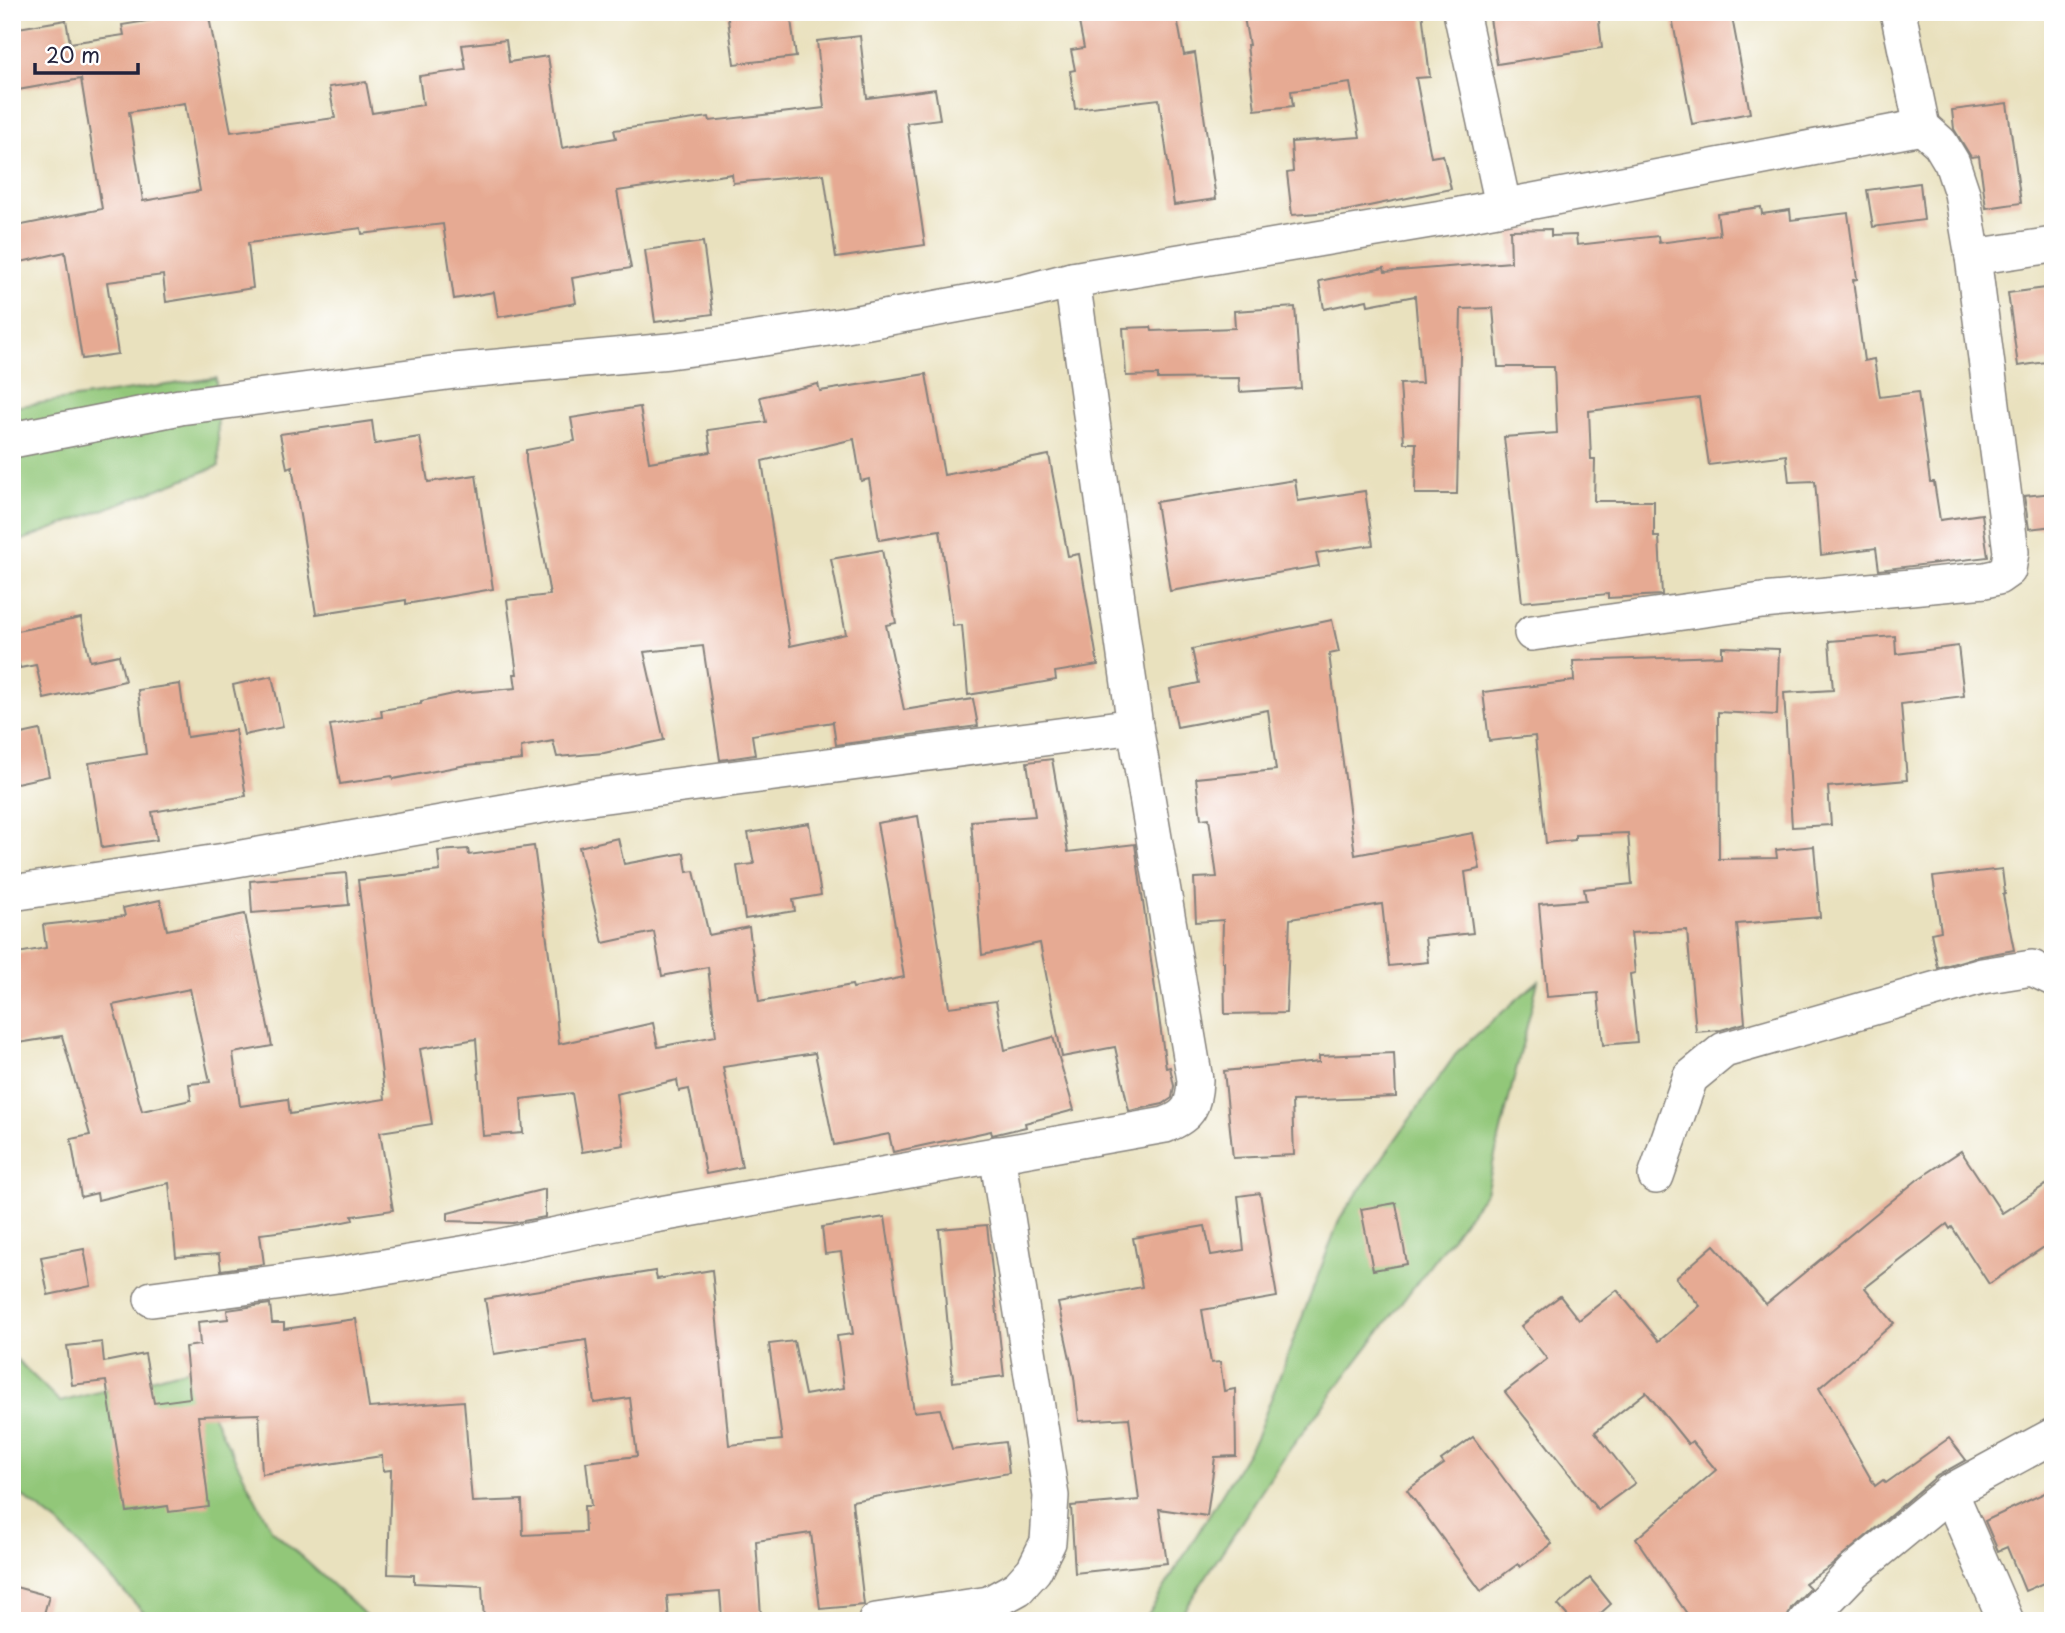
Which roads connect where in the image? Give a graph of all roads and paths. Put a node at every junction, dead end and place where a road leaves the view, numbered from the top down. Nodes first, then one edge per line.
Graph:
1 (1461, 12) edge
2 (1898, 12) edge
3 (1922, 127) junction
4 (1503, 205) junction
5 (2053, 245) edge
6 (1973, 257) junction
7 (1072, 280) junction
8 (12, 440) edge
9 (1532, 633) dead end
10 (1135, 726) junction
11 (12, 893) edge
12 (2053, 978) edge
13 (997, 1154) junction
14 (1656, 1176) dead end
15 (152, 1299) dead end
16 (2053, 1436) edge
17 (1950, 1492) junction
18 (876, 1621) edge
19 (1806, 1621) edge
20 (2006, 1621) edge

1 - 4 street
2 - 3 street
3 - 4 street
3 - 6 street
4 - 7 street
5 - 6 street
6 - 9 street
7 - 8 street
7 - 10 street
10 - 11 street
10 - 13 street
12 - 14 street
13 - 15 street
13 - 18 street
16 - 17 street
17 - 19 street
17 - 20 street

